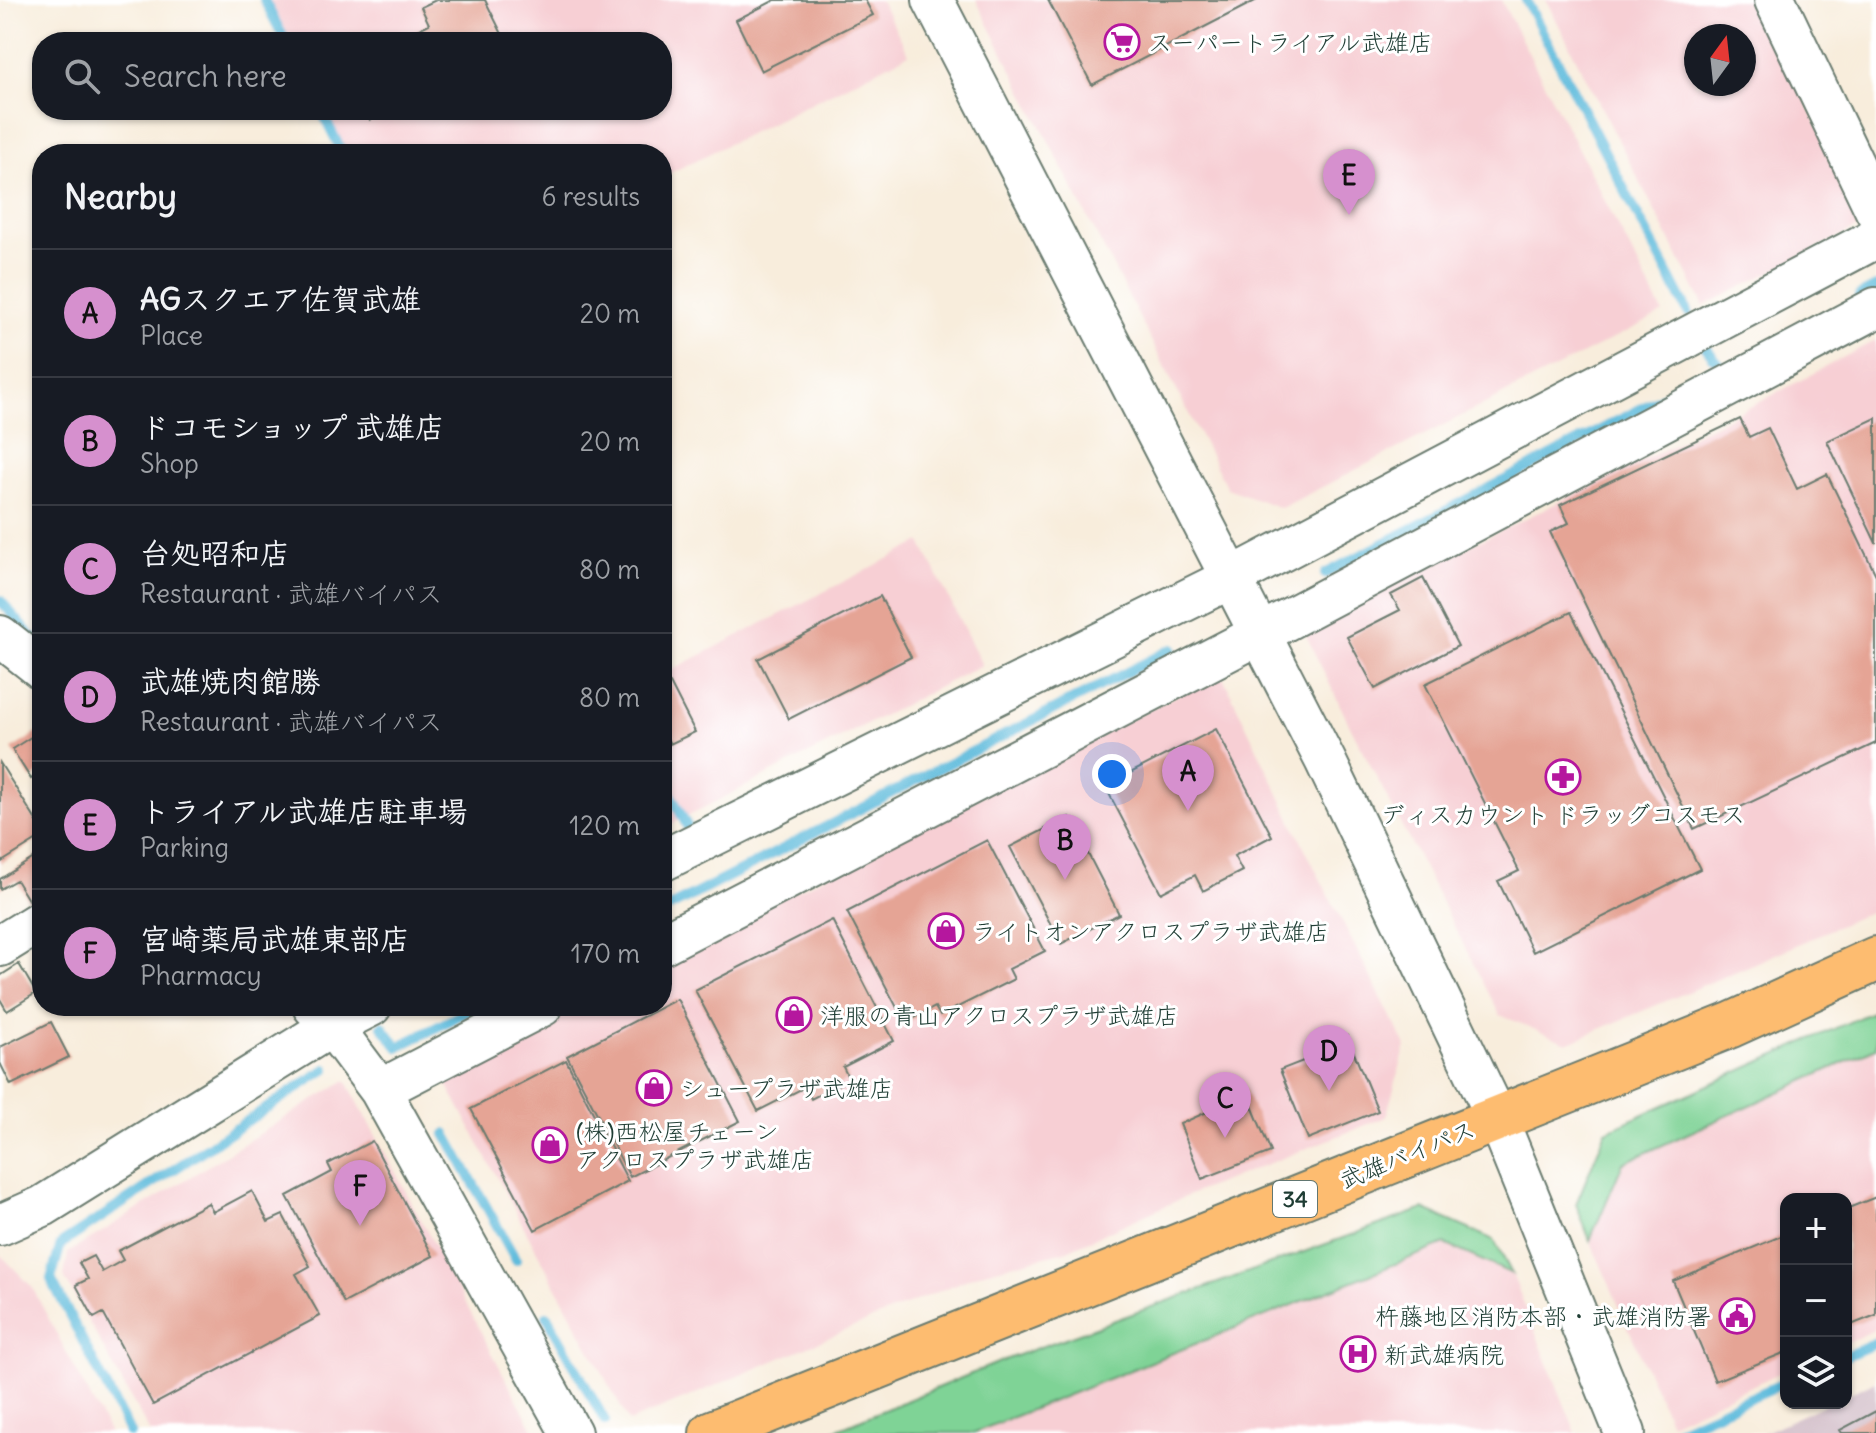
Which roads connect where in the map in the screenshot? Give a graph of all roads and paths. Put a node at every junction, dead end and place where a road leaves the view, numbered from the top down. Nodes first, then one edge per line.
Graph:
1 (933, 0) edge
2 (1775, 0) edge
3 (1876, 211) edge
4 (1876, 238) edge
5 (1876, 308) edge
6 (1231, 578) junction
7 (1260, 634) junction
8 (0, 636) edge
9 (32, 661) edge
10 (672, 856) edge
11 (32, 926) edge
12 (672, 939) edge
13 (0, 946) edge
14 (1876, 959) edge
15 (322, 1016) edge
16 (523, 1016) edge
17 (380, 1090) junction
18 (1497, 1118) junction
19 (0, 1225) edge
20 (571, 1433) edge
21 (712, 1433) edge
22 (1625, 1433) edge

1 - 6 street
2 - 3 street
4 - 6 street
5 - 7 street
6 - 7 street
6 - 10 street
7 - 12 street
7 - 18 street
8 - 9 street
11 - 13 street
14 - 18 highway, 武雄バイパス / 34
15 - 17 street
15 - 19 street
16 - 17 street
17 - 20 street
18 - 21 highway, 武雄バイパス / 34
18 - 22 street

